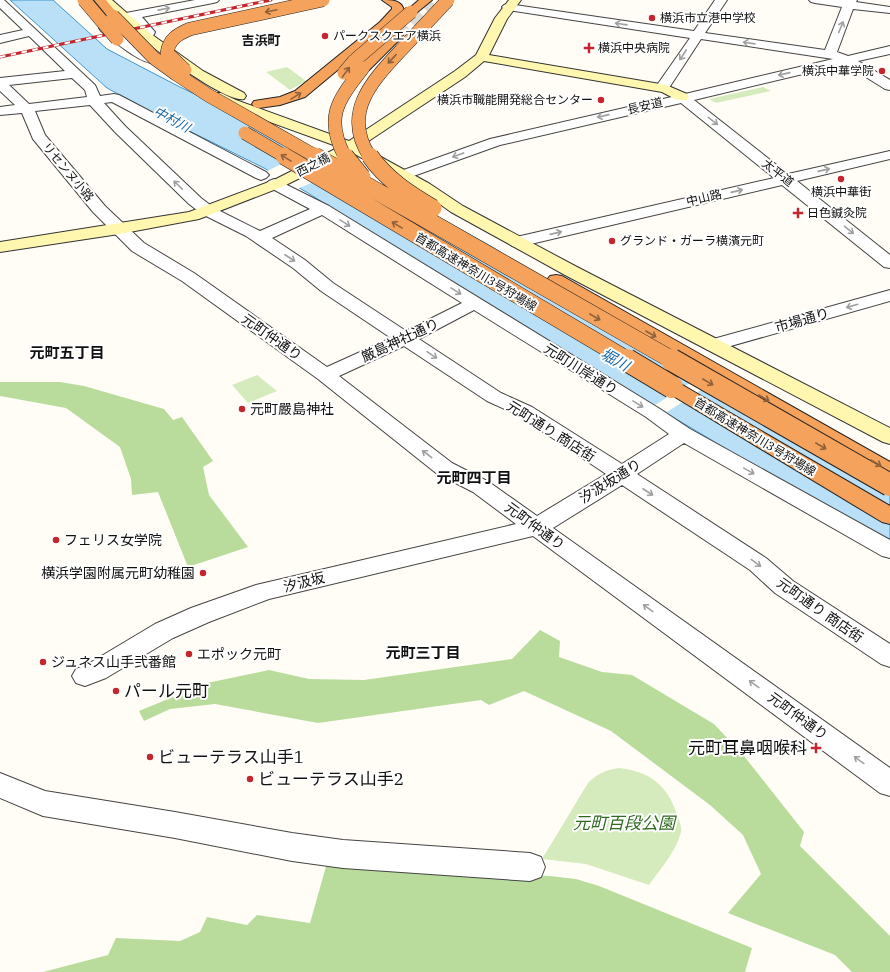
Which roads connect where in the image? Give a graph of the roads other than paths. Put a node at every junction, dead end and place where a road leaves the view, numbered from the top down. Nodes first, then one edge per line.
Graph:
1 (80, 0) edge
2 (84, 0) edge
3 (100, 0) edge
4 (106, 0) edge
5 (213, 0) edge
6 (323, 0) edge
7 (388, 0) edge
8 (426, 0) edge
9 (448, 0) edge
10 (721, 0) edge
11 (815, 0) edge
12 (0, 2) edge
13 (850, 2) edge
14 (511, 4) edge
15 (890, 10) edge
16 (5, 14) edge
17 (128, 18) junction
18 (31, 32) junction
19 (397, 35) tunnel mouth
20 (696, 35) junction
21 (0, 39) edge
22 (890, 50) edge
23 (830, 53) junction
24 (480, 57) junction
25 (844, 59) junction
26 (74, 74) junction
27 (0, 83) edge
28 (890, 86) edge
29 (662, 88) junction
30 (682, 97) junction
31 (94, 101) junction
32 (259, 104) junction
33 (26, 108) junction
34 (0, 111) edge
35 (277, 120) junction
36 (351, 146) junction
37 (307, 152) junction
38 (890, 155) edge
39 (353, 169) junction
40 (403, 174) junction
41 (786, 179) junction
42 (271, 180) junction
43 (323, 209) junction
44 (208, 211) junction
45 (119, 230) junction
46 (259, 238) junction
47 (518, 242) junction
48 (0, 247) edge
49 (138, 247) joint
50 (890, 263) edge
51 (890, 296) edge
52 (475, 303) junction
53 (406, 338) junction
54 (713, 345) junction
55 (325, 375) junction
56 (672, 387) junction
57 (683, 434) junction
58 (890, 437) edge
59 (890, 471) edge
60 (621, 475) junction
61 (890, 486) edge
62 (890, 516) edge
63 (537, 527) junction
64 (890, 550) edge
65 (890, 657) edge
66 (85, 676) dead end
67 (888, 779) edge
68 (0, 785) edge
69 (530, 867) dead end

1 - 35 street
56 -> 2 highway, 首都高速神奈川3号狩場線, bridge
3 - 37 highway, 首都高速神奈川3号狩場線, bridge
4 - 17 street
17 -> 5 street
6 -> 37 highway, bridge
32 -> 7 highway
39 -> 8 highway, bridge
9 -> 59 highway, bridge
10 - 20 street
11 - 13 street
12 - 16 street, 元町通り 商店街
13 - 15 street
23 -> 13 street
20 -> 14 street
14 - 24 street
16 - 18 street, 元町通り 商店街
17 - 32 street
18 - 21 street
18 - 26 street, 元町通り 商店街
19 - 39 highway, bridge
23 -> 20 street
20 -> 29 street
22 - 25 street, 長安道
23 - 25 street
24 - 29 street, 太平道
24 - 36 street, 西之橋
25 - 28 street
25 -> 30 street, 長安道
26 - 27 street
26 - 31 street, 元町通り 商店街
27 - 33 street
29 - 30 street, 太平道
30 -> 40 street, 長安道
30 -> 41 street, 太平道
31 - 33 street, 元町川岸通り
31 - 42 street, 元町川岸通り
44 -> 31 street, 元町通り 商店街
32 - 35 street
33 - 34 street, 元町川岸通り
33 - 45 street, リセンヌ小路
35 - 36 street
36 - 40 street
36 - 42 street, 西之橋, bridge
37 -> 61 highway, 首都高速神奈川3号狩場線, bridge
41 -> 38 street, 中山路
39 - 56 highway, bridge
40 - 47 street
47 -> 41 street, 中山路
41 -> 50 street, 太平道
42 - 43 street, 元町川岸通り
42 - 44 street, 西之橋
43 - 46 street
43 -> 52 street, 元町川岸通り
44 - 45 street, 西之橋
44 - 46 street, 元町通り 商店街
45 - 48 street, 西之橋
45 - 49 street, リセンヌ小路
46 -> 53 street, 元町通り 商店街
47 - 54 street
49 - 55 street, 元町仲通り
51 -> 54 street, 市場通り
52 - 53 street, 厳島神社通り
52 -> 57 street, 元町川岸通り
53 - 55 street, 厳島神社通り
53 -> 60 street, 元町通り 商店街
54 - 58 street
63 -> 55 street, 元町仲通り
56 - 62 highway, 首都高速神奈川3号狩場線
57 - 60 street, 汐汲坂通り
57 -> 64 street, 元町川岸通り
60 - 63 street, 汐汲坂通り
60 -> 65 street, 元町通り 商店街
63 - 66 street, 汐汲坂
67 -> 63 street, 元町仲通り
68 - 69 street

